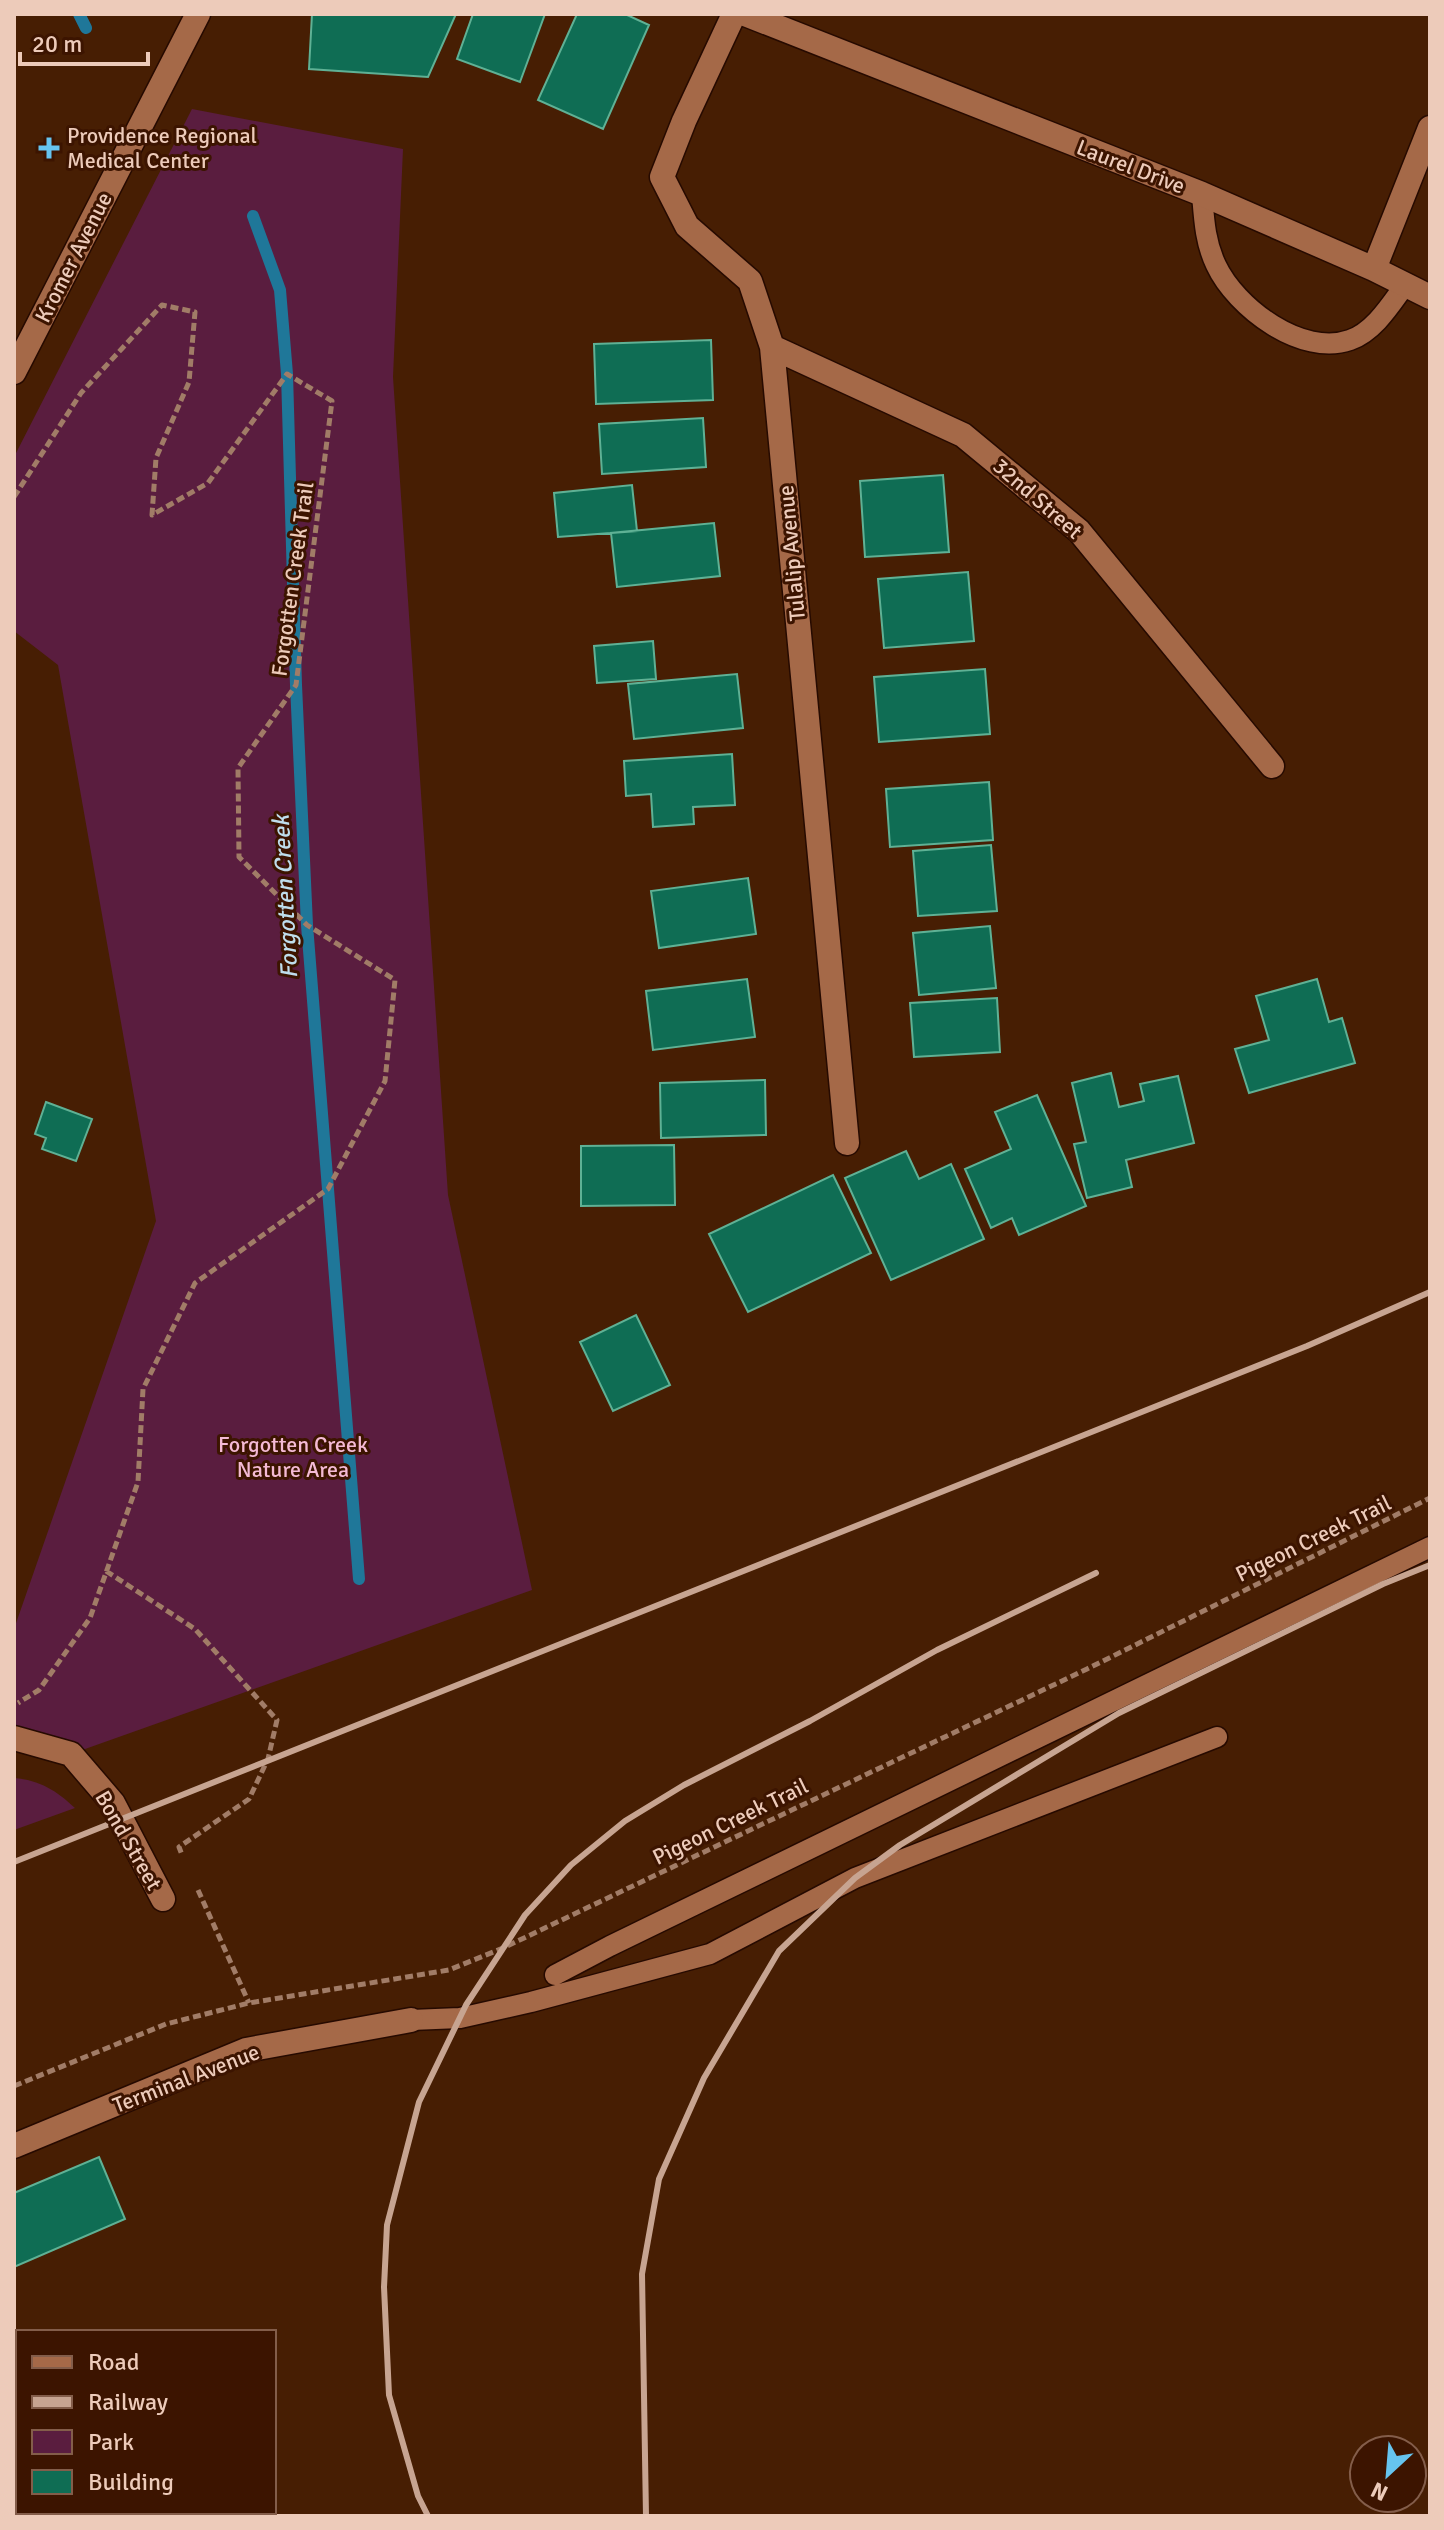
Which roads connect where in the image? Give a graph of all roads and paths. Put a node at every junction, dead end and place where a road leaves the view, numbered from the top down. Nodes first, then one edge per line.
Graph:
1 (198, 14) edge
2 (734, 14) edge
3 (745, 14) edge
4 (1430, 128) edge
5 (1202, 194) junction
6 (1374, 269) junction
7 (1405, 285) junction
8 (1430, 297) edge
9 (772, 347) junction
10 (14, 372) edge
11 (14, 497) edge
12 (1272, 766) dead end
13 (847, 1143) dead end
14 (1430, 1498) edge
15 (1430, 1547) edge
16 (106, 1571) junction
17 (14, 1706) edge
18 (1217, 1737) dead end
19 (14, 1738) edge
20 (184, 1860) dead end
21 (196, 1885) dead end
22 (163, 1899) dead end
23 (555, 1975) dead end
24 (249, 2003) junction
25 (411, 2020) joint
26 (14, 2086) edge
27 (14, 2146) edge

1 - 10 street, Kromer Avenue
2 - 9 street, Tulalip Avenue
3 - 5 street, Laurel Drive
4 - 6 street
5 - 6 street, Laurel Drive
5 - 7 lane
6 - 7 street, Laurel Drive
7 - 8 street, Laurel Drive
9 - 12 street, 32nd Street
9 - 13 street, Tulalip Avenue
11 - 16 path, Forgotten Creek Trail
14 - 24 path, Pigeon Creek Trail
15 - 23 lane
16 - 17 path, Forgotten Creek Trail
16 - 20 path
18 - 25 lane
19 - 22 street, Bond Street
21 - 24 path
24 - 26 path, Pigeon Creek Trail
25 - 27 street, Terminal Avenue

